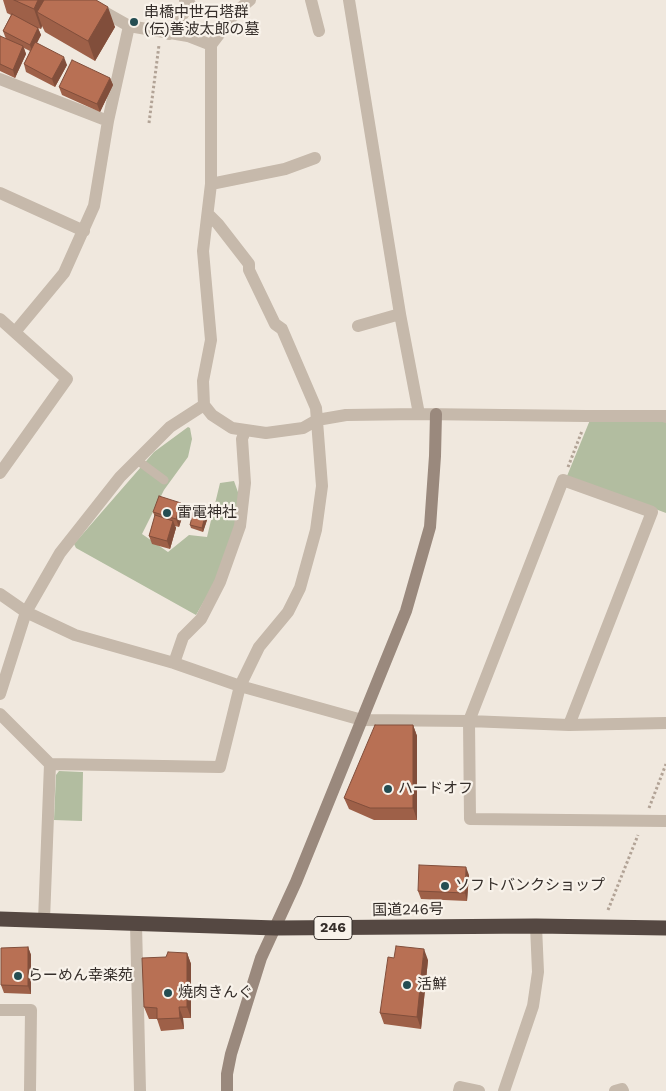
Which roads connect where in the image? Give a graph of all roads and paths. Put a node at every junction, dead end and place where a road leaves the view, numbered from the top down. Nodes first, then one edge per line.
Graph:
1 (83, 0) edge
2 (185, 0) edge
3 (250, 0) edge
4 (311, 0) edge
5 (349, 0) edge
6 (129, 26) junction
7 (319, 31) dead end
8 (165, 33) junction
9 (211, 45) junction
10 (0, 79) edge
11 (108, 121) junction
12 (149, 123) dead end
13 (315, 158) dead end
14 (211, 184) junction
15 (0, 193) edge
16 (208, 214) junction
17 (84, 231) junction
18 (400, 314) junction
19 (0, 319) edge
20 (358, 326) dead end
21 (15, 332) junction
22 (204, 405) junction
23 (419, 414) junction
24 (436, 414) junction
25 (587, 416) junction
26 (666, 417) edge
27 (317, 420) junction
28 (245, 430) junction
29 (137, 460) junction
30 (2, 465) edge
31 (164, 480) dead end
32 (563, 480) junction
33 (0, 594) edge
34 (26, 612) junction
35 (174, 662) junction
36 (240, 686) junction
37 (0, 694) edge
38 (0, 714) edge
39 (362, 720) junction
40 (469, 721) junction
41 (666, 723) edge
42 (569, 725) junction
43 (50, 764) junction
44 (666, 764) edge
45 (644, 821) junction
46 (666, 821) edge
47 (608, 910) dead end
48 (0, 919) edge
49 (44, 920) junction
50 (136, 924) junction
51 (536, 926) junction
52 (276, 928) junction
53 (666, 928) edge
54 (0, 1010) edge
55 (30, 1091) edge
56 (140, 1091) edge
57 (227, 1091) edge
58 (459, 1091) edge
59 (479, 1091) edge
60 (504, 1091) edge
61 (616, 1091) edge
62 (623, 1091) edge

1 - 6 street
2 - 8 street
3 - 9 street
4 - 7 street
5 - 18 street
6 - 8 street
6 - 11 street
8 - 9 street
8 - 12 path
9 - 14 street
10 - 11 street
11 - 17 street
13 - 14 street
14 - 16 street
15 - 17 street
16 - 22 street
16 - 27 street
17 - 21 street
18 - 20 street
18 - 23 street
19 - 21 street
21 - 30 street
22 - 28 street
22 - 29 street
23 - 24 street
23 - 27 street
24 - 25 street
24 - 39 street
25 - 26 street
25 - 32 path
27 - 28 street
27 - 36 street
28 - 35 street
29 - 31 lane
29 - 34 street
32 - 40 street
32 - 42 street
33 - 34 street
34 - 35 street
34 - 37 street
35 - 36 street
36 - 39 street
36 - 43 street
38 - 43 street
39 - 40 street
39 - 52 street
40 - 42 street
40 - 45 street
41 - 42 street
43 - 49 street
44 - 45 path
45 - 46 street
45 - 47 path
48 - 49 highway, 国道246号 / 246
49 - 50 highway, 国道246号 / 246
50 - 52 highway, 国道246号 / 246
50 - 56 street
51 - 52 highway, 国道246号 / 246
51 - 53 highway, 国道246号 / 246
51 - 60 street
52 - 57 street
54 - 55 street
58 - 59 street
61 - 62 street

